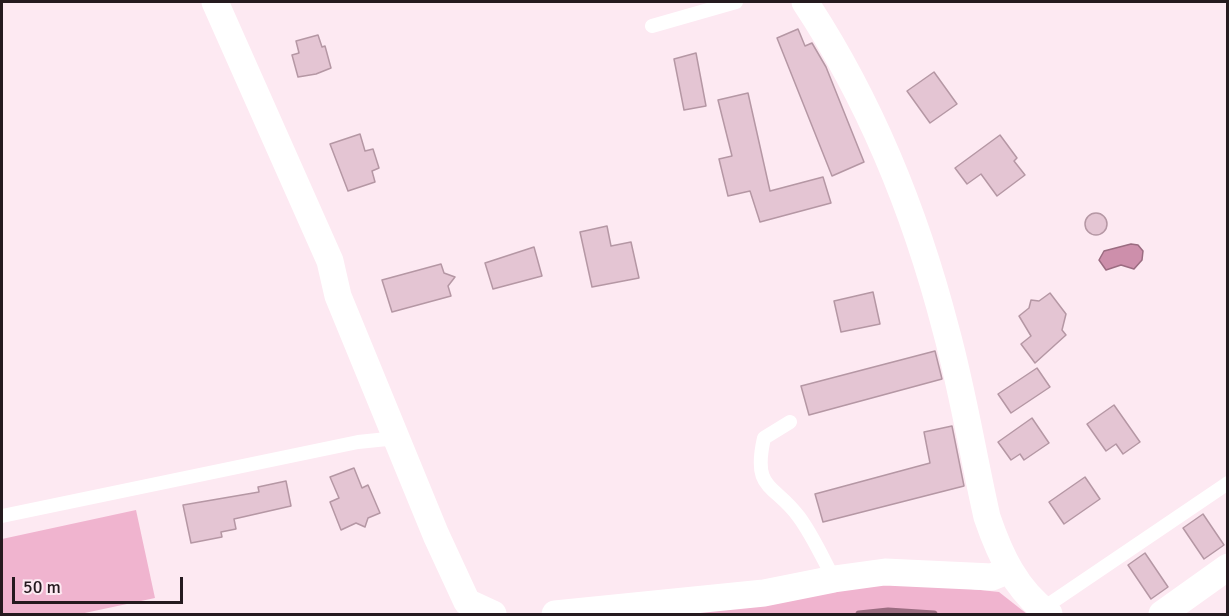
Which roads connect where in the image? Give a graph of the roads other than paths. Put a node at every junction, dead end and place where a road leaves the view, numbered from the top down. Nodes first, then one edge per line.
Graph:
1 (216, 2) edge
2 (736, 2) edge
3 (805, 2) edge
4 (652, 26) dead end
5 (790, 422) dead end
6 (397, 438) junction
7 (1227, 483) edge
8 (2, 516) edge
9 (1227, 567) edge
10 (1009, 570) junction
11 (834, 579) junction
12 (1045, 612) edge
13 (493, 615) edge
14 (555, 615) edge
15 (1162, 615) edge

1 - 6 street
2 - 4 lane
3 - 10 street
5 - 11 lane
6 - 8 lane
6 - 13 street
7 - 12 lane
9 - 15 street
10 - 11 street
10 - 12 street
11 - 14 street

